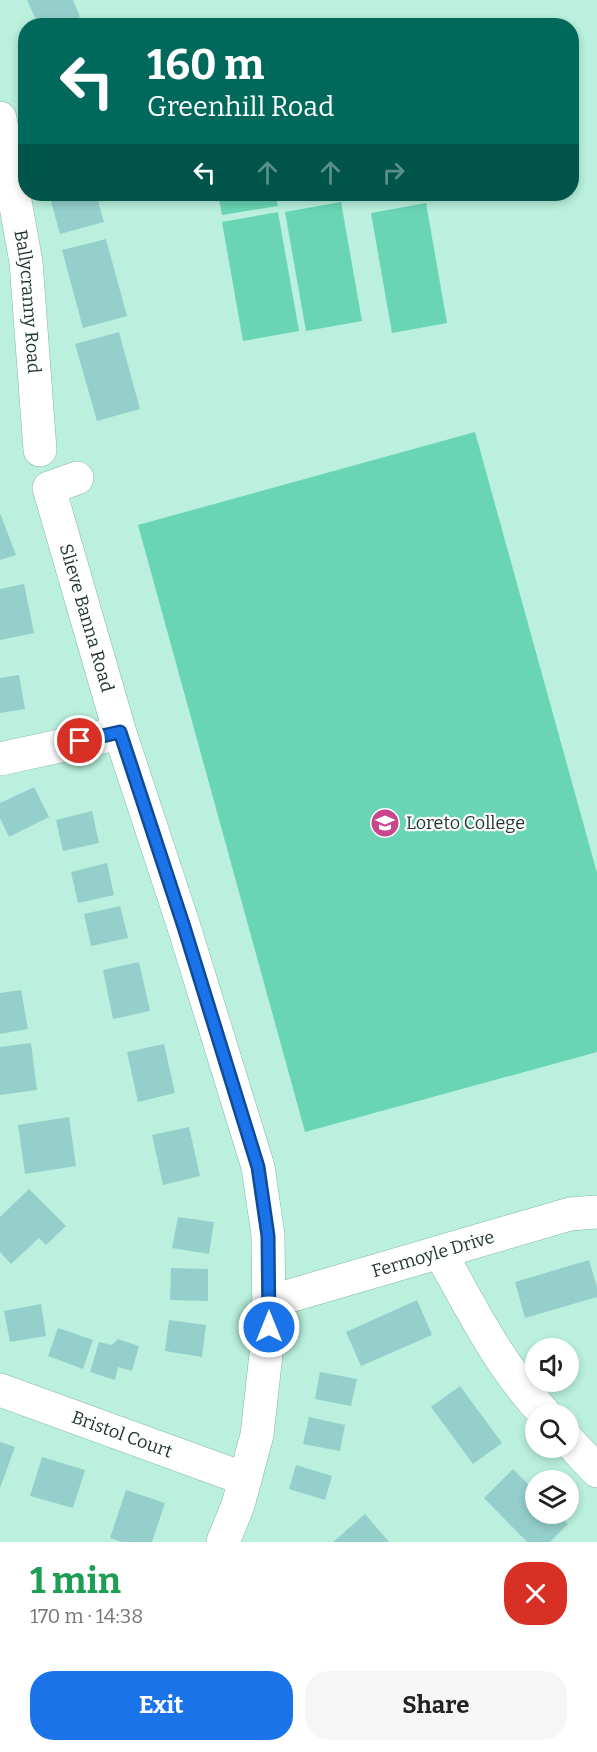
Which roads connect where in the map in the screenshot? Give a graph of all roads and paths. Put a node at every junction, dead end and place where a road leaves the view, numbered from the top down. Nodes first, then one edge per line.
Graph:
1 (0, 118) edge
2 (40, 450) dead end
3 (77, 478) dead end
4 (120, 732) junction
5 (0, 759) edge
6 (597, 1212) edge
7 (440, 1252) junction
8 (269, 1302) junction
9 (0, 1390) edge
10 (535, 1404) edge
11 (579, 1452) edge
12 (597, 1471) edge
13 (245, 1479) junction
14 (223, 1542) edge

1 - 2 street, Ballycranny Road
3 - 4 street, Slieve Banna Road
4 - 5 street
4 - 8 street, Slieve Banna Road
6 - 7 street, Fermoyle Drive
7 - 8 street, Fermoyle Drive
7 - 10 street
8 - 13 street, Slieve Banna Road
9 - 13 street, Bristol Court
11 - 12 street
13 - 14 street, Slieve Banna Road

